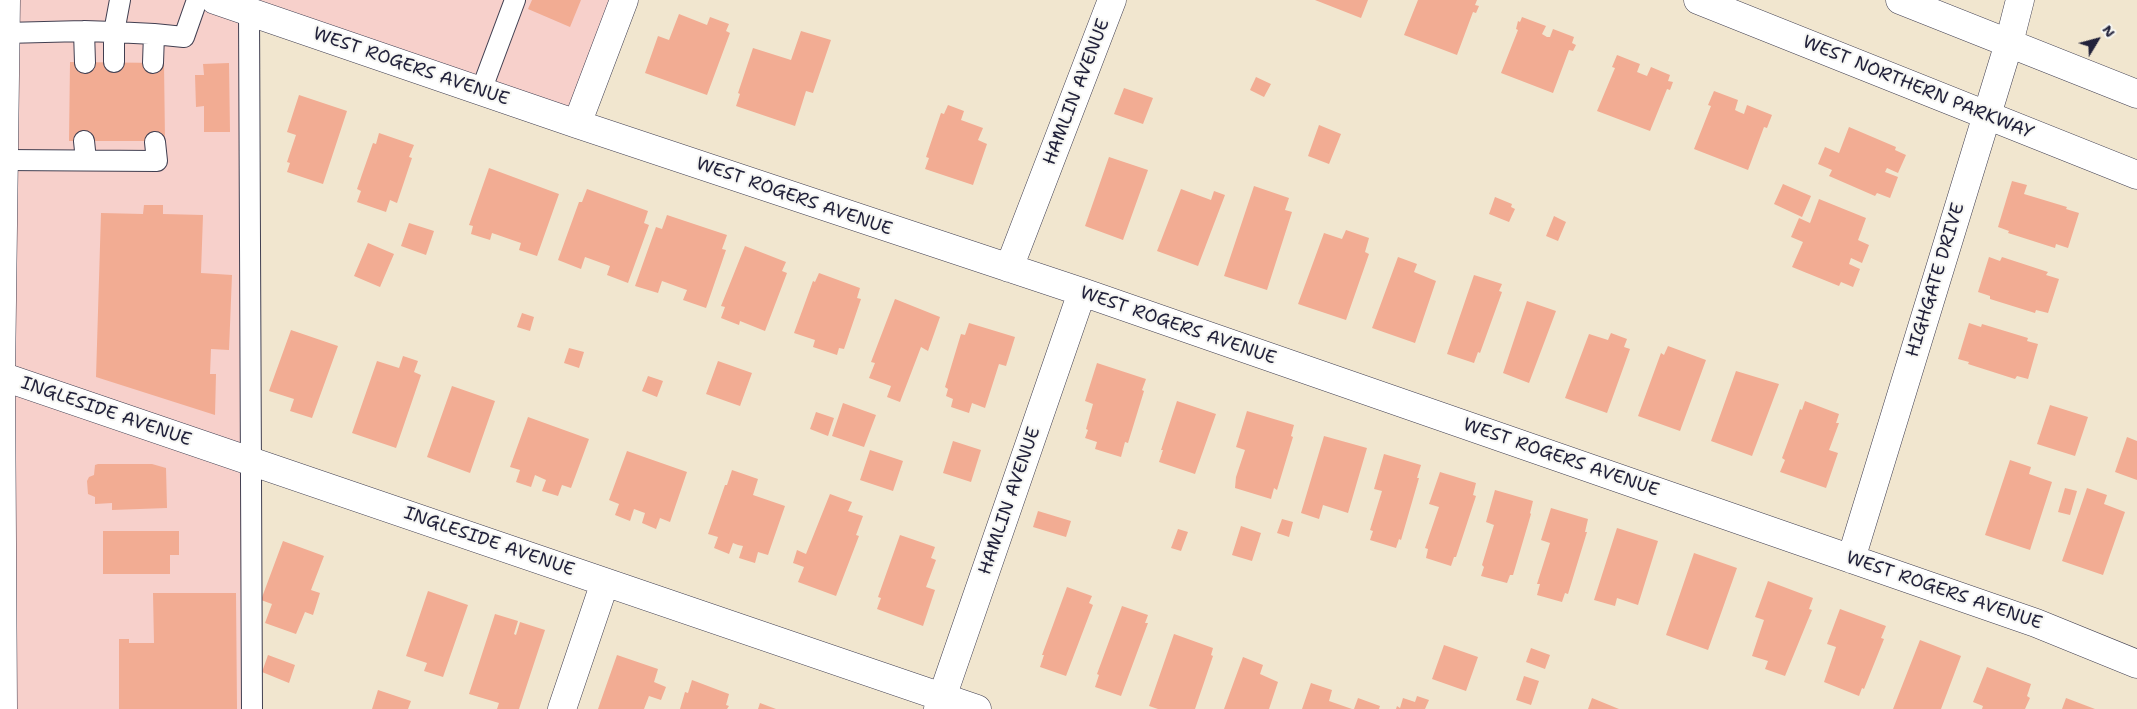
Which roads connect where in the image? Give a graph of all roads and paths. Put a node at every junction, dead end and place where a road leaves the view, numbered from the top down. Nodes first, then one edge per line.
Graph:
1 (6, 0) edge
2 (120, 0) edge
3 (213, 0) edge
4 (515, 0) edge
5 (624, 0) edge
6 (1112, 0) edge
7 (1698, 0) edge
8 (1900, 0) edge
9 (2020, 0) edge
10 (249, 11) junction
11 (84, 31) junction
12 (114, 32) junction
13 (5, 33) junction
14 (154, 34) junction
15 (2009, 43) junction
16 (114, 62) dead end
17 (85, 63) dead end
18 (153, 63) dead end
19 (481, 91) junction
20 (2137, 94) edge
21 (1986, 115) junction
22 (577, 124) junction
23 (156, 142) dead end
24 (4, 160) junction
25 (2137, 175) edge
26 (1010, 268) junction
27 (1, 270) edge
28 (1082, 292) junction
29 (1, 376) edge
30 (252, 462) junction
31 (1851, 559) junction
32 (605, 582) junction
33 (2137, 664) edge
34 (940, 703) edge
35 (3, 709) edge
36 (252, 709) edge
37 (562, 709) edge
38 (977, 709) edge

1 - 13 street
2 - 12 lane
3 - 10 street, WEST ROGERS AVENUE
3 - 14 lane
4 - 19 lane
5 - 22 street
6 - 26 street, HAMLIN AVENUE
7 - 21 street, WEST NORTHERN PARKWAY
8 - 15 street
9 - 15 street, HIGHGATE DRIVE
10 - 19 street, WEST ROGERS AVENUE
10 - 30 lane
11 - 12 lane
11 - 13 lane
11 - 17 lane
12 - 14 lane
12 - 16 lane
13 - 24 street
14 - 18 lane
15 - 20 street
15 - 21 street, HIGHGATE DRIVE
19 - 22 street, WEST ROGERS AVENUE
21 - 25 street, WEST NORTHERN PARKWAY
21 - 31 street, HIGHGATE DRIVE
22 - 26 street, WEST ROGERS AVENUE
23 - 24 lane
24 - 27 street
26 - 28 street, WEST ROGERS AVENUE
27 - 29 street
28 - 31 street, WEST ROGERS AVENUE
28 - 34 street, HAMLIN AVENUE
29 - 30 street, INGLESIDE AVENUE
29 - 35 street
30 - 32 street, INGLESIDE AVENUE
30 - 36 lane
31 - 33 street, WEST ROGERS AVENUE
32 - 34 street, INGLESIDE AVENUE
32 - 37 street
34 - 38 street, INGLESIDE AVENUE

